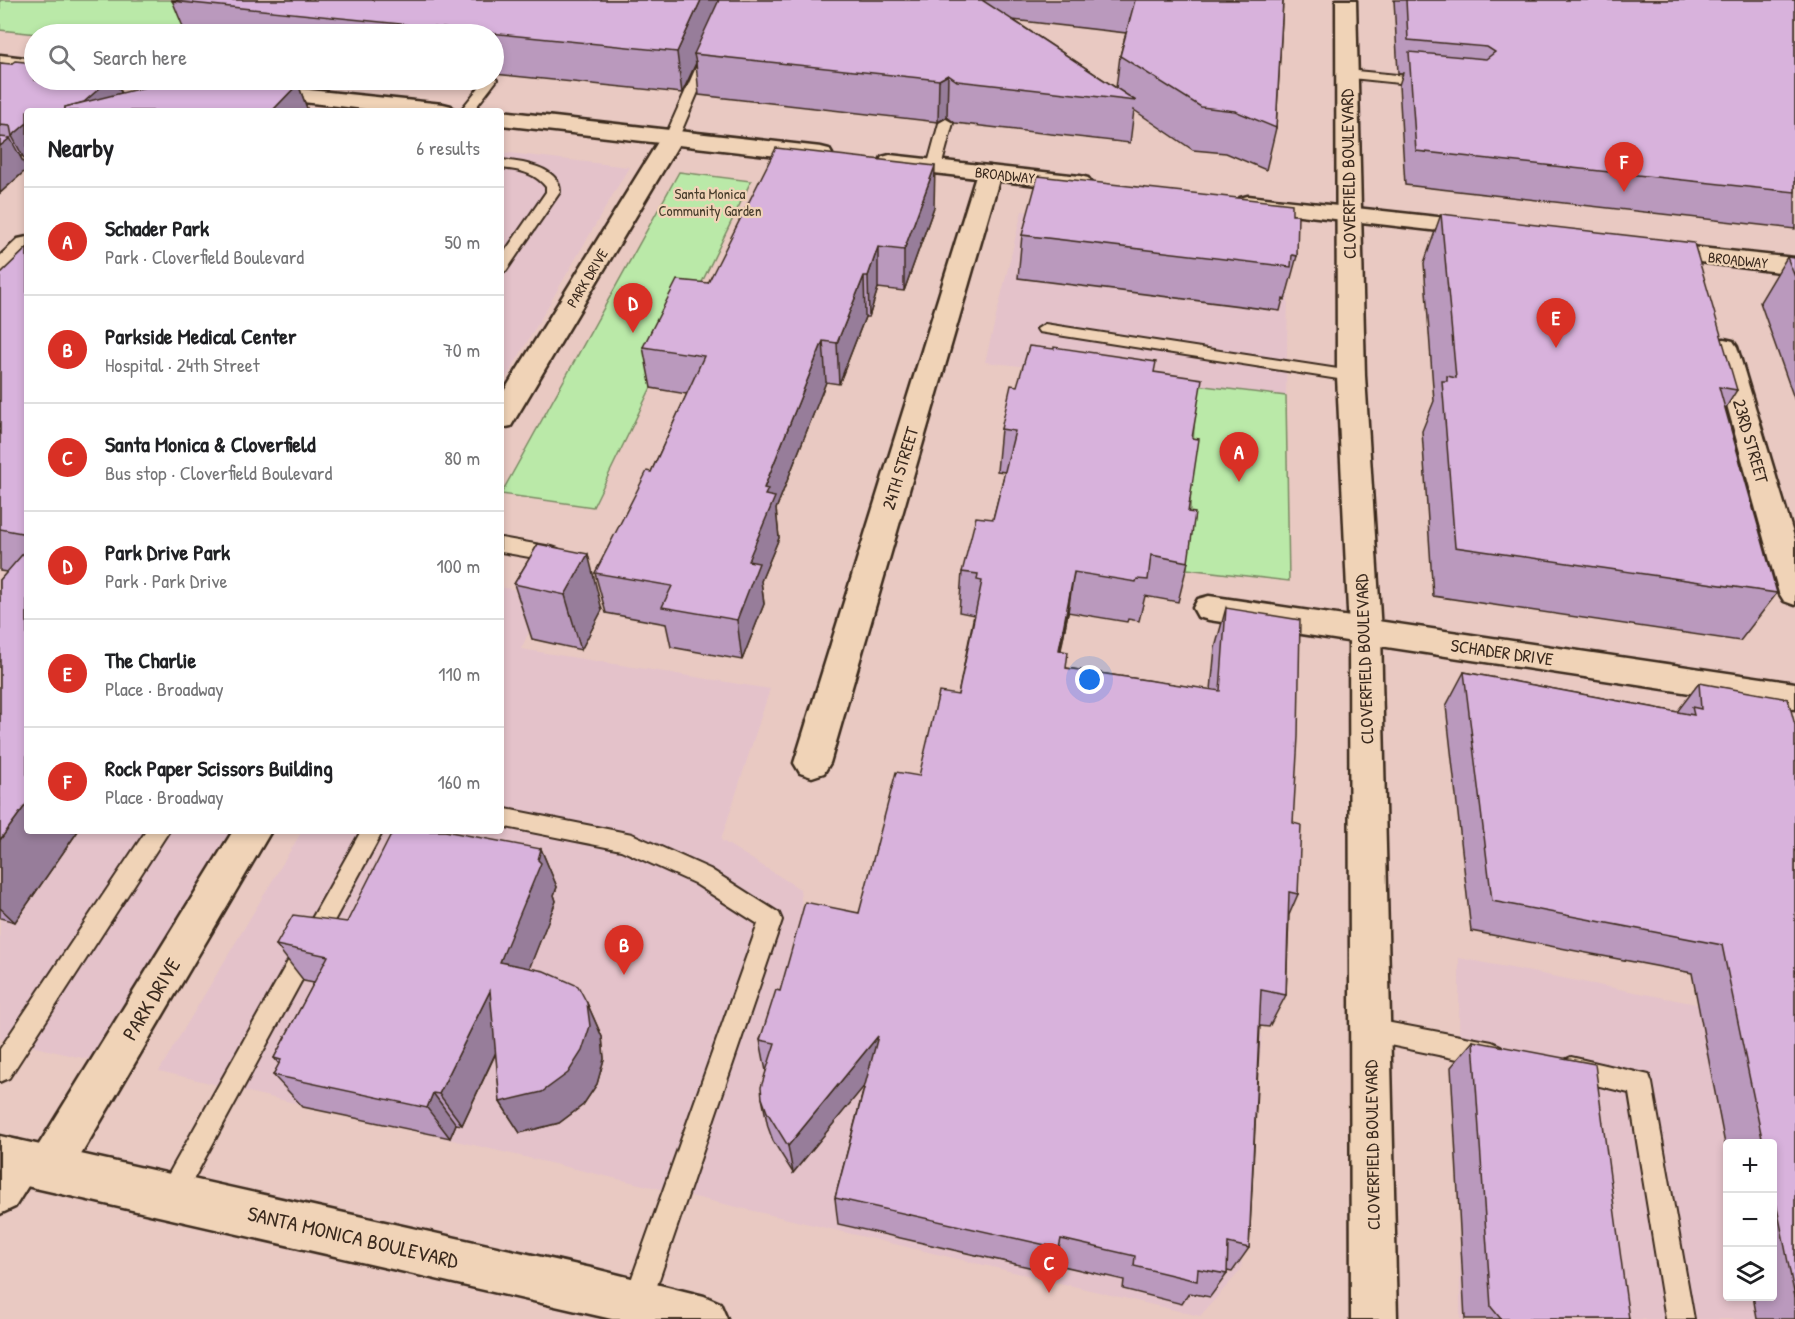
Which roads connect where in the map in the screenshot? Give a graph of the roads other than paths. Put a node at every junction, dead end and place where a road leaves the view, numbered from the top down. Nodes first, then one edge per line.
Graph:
1 (1346, 0) edge
2 (714, 40) edge
3 (0, 62) edge
4 (24, 64) edge
5 (1346, 74) junction
6 (1440, 83) edge
7 (192, 90) edge
8 (252, 90) edge
9 (483, 90) edge
10 (177, 104) edge
11 (411, 108) edge
12 (468, 108) edge
13 (504, 117) edge
14 (946, 123) dead end
15 (672, 137) junction
16 (839, 156) edge
17 (874, 160) edge
18 (504, 164) edge
19 (934, 167) junction
20 (989, 173) junction
21 (1102, 186) edge
22 (1232, 201) edge
23 (1347, 215) junction
24 (1509, 232) edge
25 (1627, 246) edge
26 (24, 247) edge
27 (504, 264) edge
28 (1795, 266) edge
29 (0, 270) edge
30 (1716, 323) edge
31 (1045, 329) dead end
32 (1351, 376) junction
33 (504, 414) edge
34 (504, 546) edge
35 (552, 554) edge
36 (1795, 593) edge
37 (1209, 608) dead end
38 (1365, 632) junction
39 (1795, 696) edge
40 (812, 762) dead end
41 (504, 818) edge
42 (156, 834) edge
43 (251, 834) edge
44 (370, 834) edge
45 (1370, 1029) junction
46 (1515, 1058) edge
47 (1549, 1065) edge
48 (0, 1070) edge
49 (17, 1170) edge
50 (171, 1195) junction
51 (637, 1303) junction
52 (704, 1319) edge
53 (1374, 1319) edge
54 (1680, 1319) edge

1 - 5 street, CLOVERFIELD BOULEVARD
2 - 15 lane
3 - 4 street
5 - 6 lane
5 - 23 street, CLOVERFIELD BOULEVARD
7 - 10 street
8 - 11 street
9 - 12 lane
13 - 15 street
14 - 19 lane
15 - 16 street
15 - 33 street, PARK DRIVE
17 - 19 street, BROADWAY
18 - 27 lane
19 - 20 street, BROADWAY
20 - 21 street, BROADWAY
20 - 40 street, 24TH STREET
22 - 23 street
23 - 24 street
23 - 32 street, CLOVERFIELD BOULEVARD
25 - 28 street, BROADWAY
26 - 29 street
30 - 36 street, 23RD STREET
31 - 32 lane
32 - 38 street, CLOVERFIELD BOULEVARD
34 - 35 lane
37 - 38 street, SCHADER DRIVE
38 - 39 street, SCHADER DRIVE
38 - 45 street, CLOVERFIELD BOULEVARD
41 - 51 lane
42 - 48 lane
43 - 49 street, PARK DRIVE
44 - 50 lane
45 - 46 lane
45 - 53 street, CLOVERFIELD BOULEVARD
47 - 54 lane
49 - 50 street, SANTA MONICA BOULEVARD
50 - 51 street, SANTA MONICA BOULEVARD
51 - 52 street, SANTA MONICA BOULEVARD

